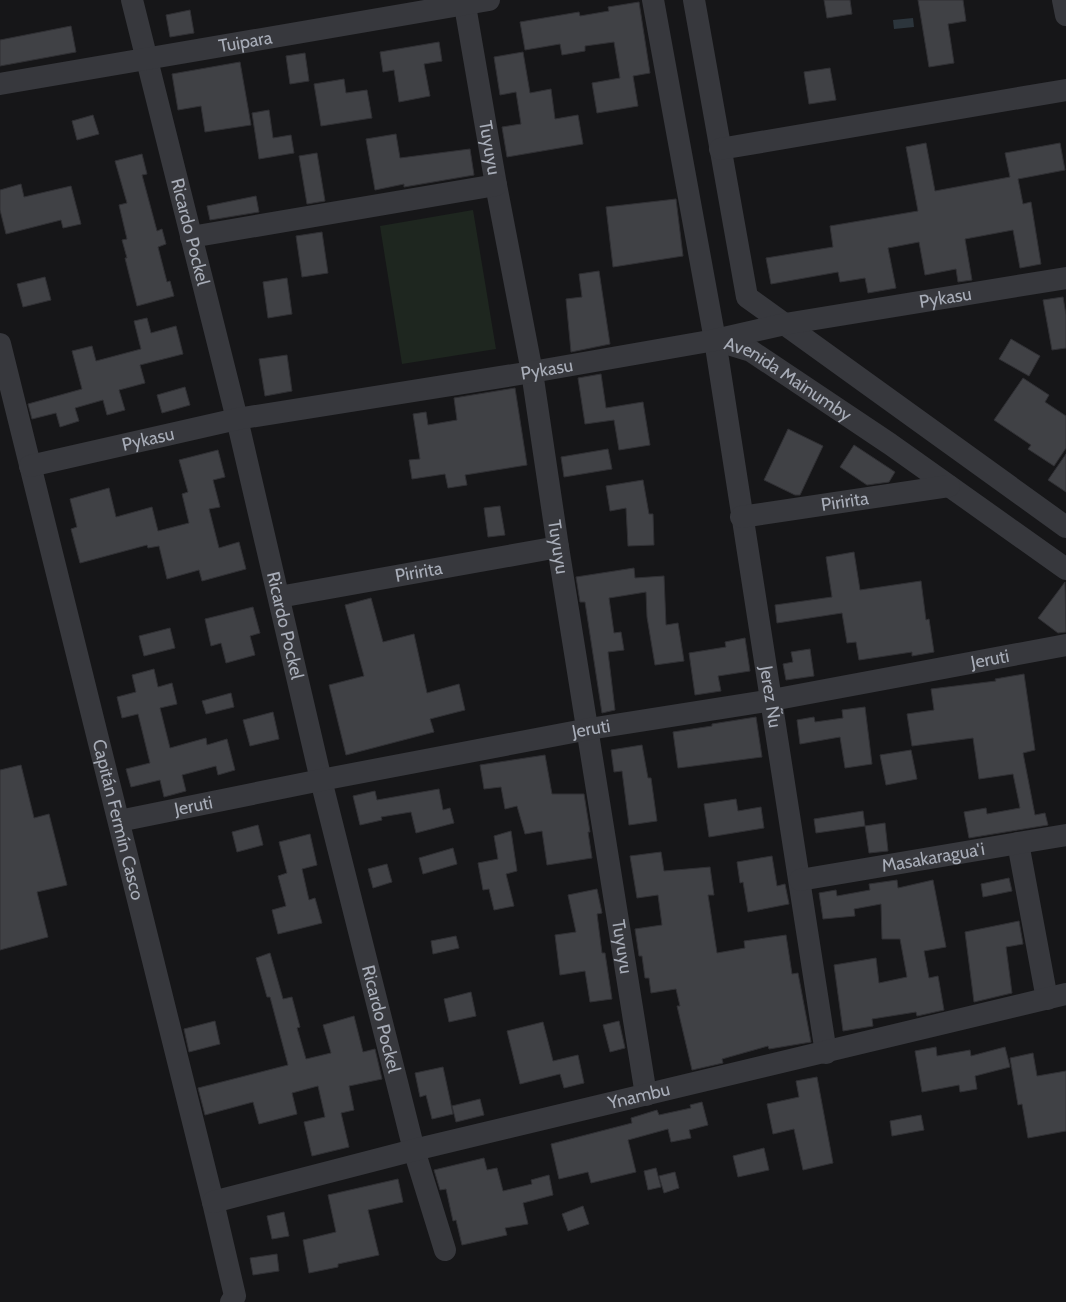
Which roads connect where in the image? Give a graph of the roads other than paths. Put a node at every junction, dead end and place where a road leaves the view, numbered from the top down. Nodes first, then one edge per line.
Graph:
1 (132, 0) edge
2 (489, 0) edge
3 (654, 0) edge
4 (694, 0) edge
5 (1063, 0) edge
6 (464, 2) edge
7 (1066, 15) edge
8 (147, 58) junction
9 (0, 84) edge
10 (1066, 90) edge
11 (720, 149) junction
12 (496, 185) junction
13 (191, 237) junction
14 (1066, 278) edge
15 (784, 324) junction
16 (715, 340) junction
17 (0, 344) edge
18 (532, 372) junction
19 (237, 419) junction
20 (30, 466) junction
21 (949, 486) junction
22 (742, 517) junction
23 (1066, 527) edge
24 (558, 548) junction
25 (1066, 569) edge
26 (279, 598) junction
27 (1066, 645) edge
28 (772, 700) junction
29 (588, 729) junction
30 (321, 780) junction
31 (119, 821) junction
32 (1066, 835) edge
33 (1018, 843) junction
34 (800, 880) junction
35 (1056, 996) edge
36 (826, 1053) junction
37 (646, 1095) junction
38 (414, 1150) junction
39 (212, 1202) junction
40 (445, 1250) dead end
41 (233, 1299) edge

1 - 8 street, Ricardo Pockel
2 - 6 street, Tuipara
3 - 16 street, Avenida Mainumby
4 - 11 street
5 - 7 street
6 - 8 street, Tuipara
6 - 12 street, Tuyuyu
8 - 9 street, Tuipara
8 - 13 street, Ricardo Pockel
10 - 11 street
11 - 15 street
12 - 13 street
12 - 18 street, Tuyuyu
13 - 19 street, Ricardo Pockel
14 - 15 street, Pykasu
15 - 16 street, Pykasu
15 - 23 street
16 - 18 street, Pykasu
16 - 21 street, Avenida Mainumby
16 - 22 street, Jerez Ñu
17 - 20 street, Capitán Fermín Casco
18 - 19 street, Pykasu
18 - 24 street, Tuyuyu
19 - 20 street, Pykasu
19 - 26 street, Ricardo Pockel
20 - 31 street, Capitán Fermín Casco
21 - 22 street, Piririta
21 - 25 street, Avenida Mainumby
22 - 28 street, Jerez Ñu
24 - 26 street, Piririta
24 - 29 street, Tuyuyu
26 - 30 street, Ricardo Pockel
27 - 28 street, Jeruti
28 - 29 street, Jeruti
28 - 34 street, Jerez Ñu
29 - 30 street, Jeruti
29 - 37 street, Tuyuyu
30 - 31 street, Jeruti
30 - 38 street, Ricardo Pockel
31 - 39 street, Capitán Fermín Casco
32 - 33 street, Masakaragua'i
33 - 34 street, Masakaragua'i
33 - 35 street
34 - 36 street, Jerez Ñu
35 - 36 street, Ynambu
36 - 37 street, Ynambu
37 - 38 street, Ynambu
38 - 39 street, Ynambu
38 - 40 street, Ricardo Pockel
39 - 41 street, Capitán Fermín Casco

